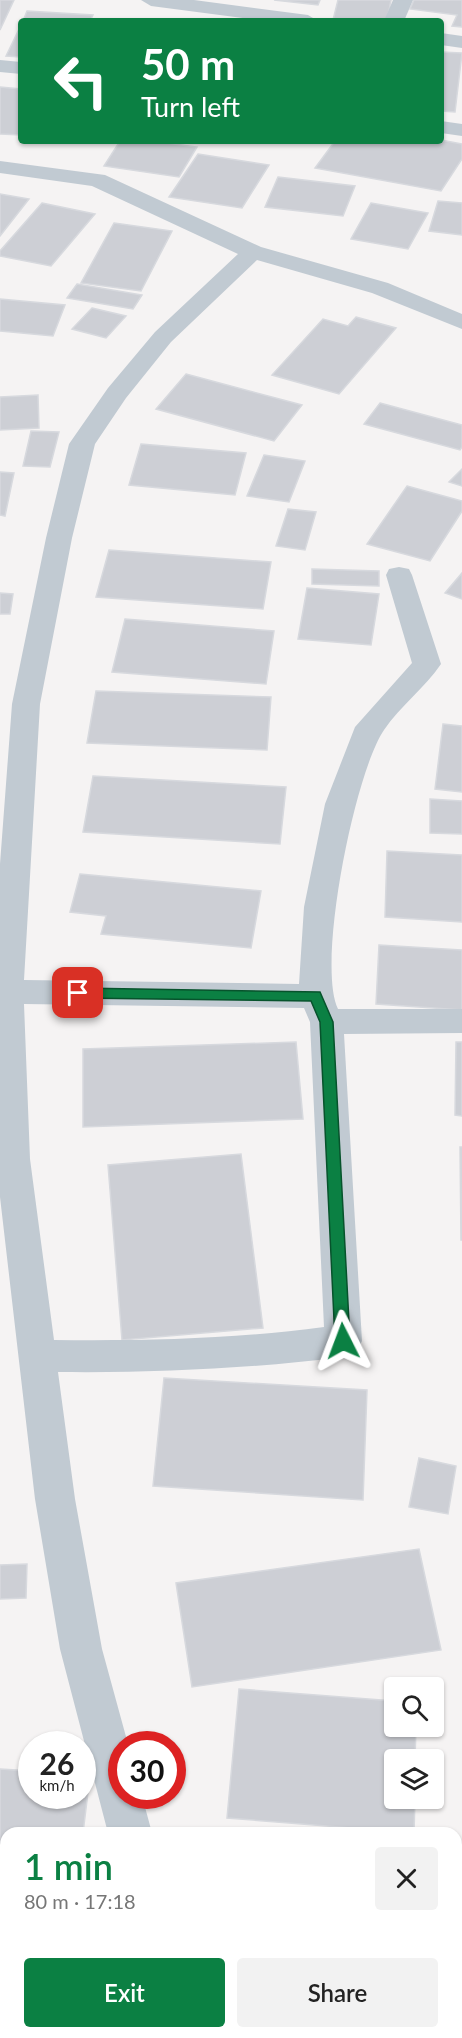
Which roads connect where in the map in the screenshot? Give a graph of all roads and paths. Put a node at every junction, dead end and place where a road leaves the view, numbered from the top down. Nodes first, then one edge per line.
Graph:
1 (152, 0) edge
2 (403, 0) edge
3 (286, 18) edge
4 (395, 18) edge
5 (444, 39) edge
6 (462, 42) edge
7 (0, 66) edge
8 (18, 68) edge
9 (444, 127) edge
10 (462, 130) edge
11 (0, 167) edge
12 (253, 252) junction
13 (462, 322) edge
14 (399, 575) dead end
15 (7, 992) junction
16 (321, 1009) junction
17 (462, 1021) edge
18 (37, 1356) junction
19 (128, 1827) edge

1 - 3 street
2 - 4 street
5 - 6 street
7 - 8 street
9 - 10 street
11 - 12 street
12 - 13 street
12 - 15 street
14 - 16 street
15 - 16 street
15 - 18 street
16 - 17 street
16 - 18 street
18 - 19 street

